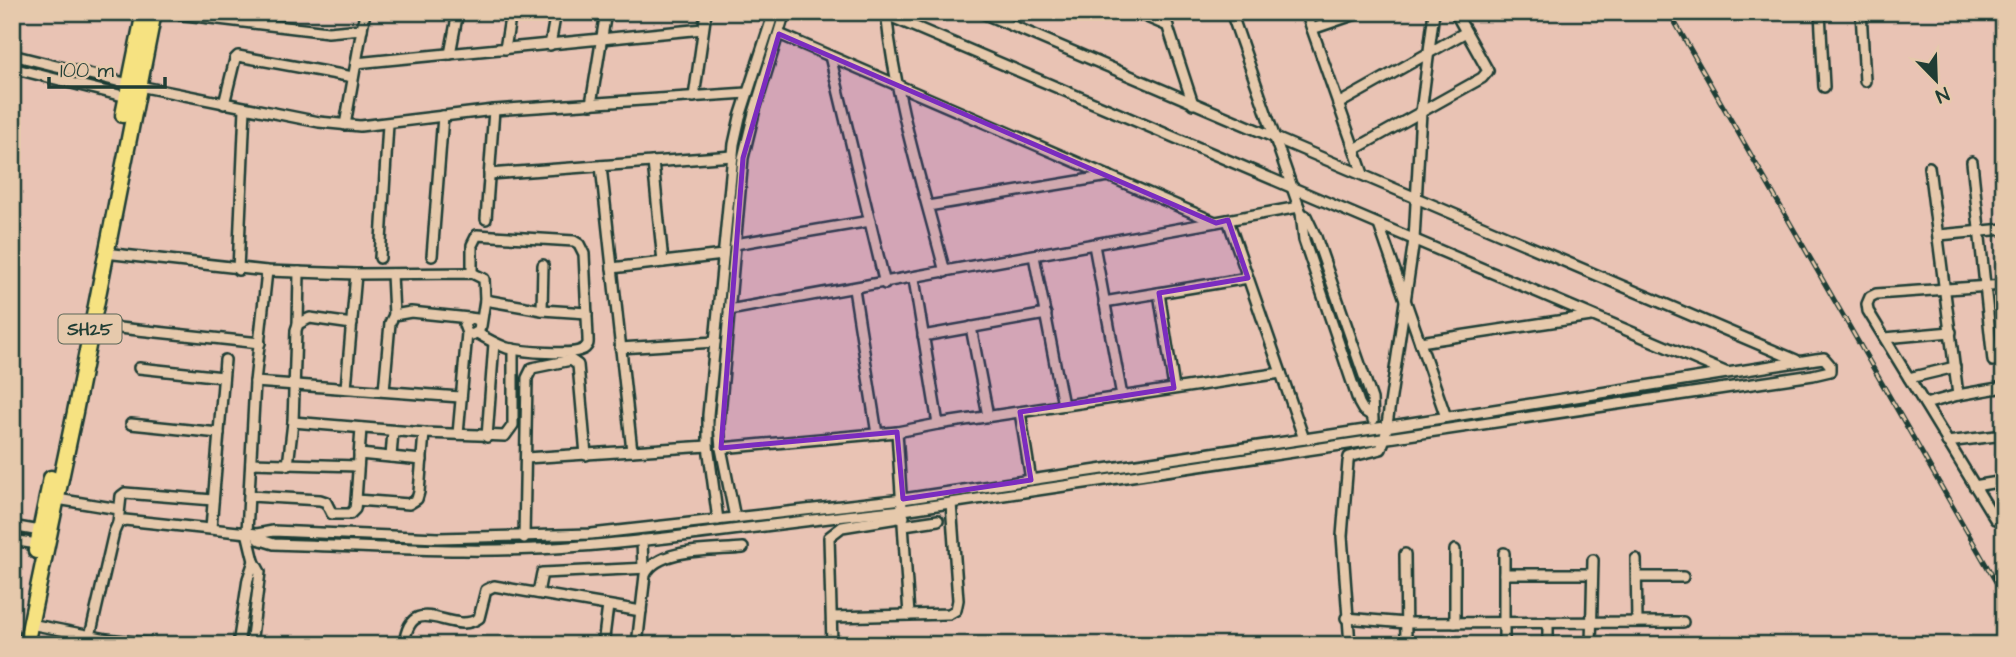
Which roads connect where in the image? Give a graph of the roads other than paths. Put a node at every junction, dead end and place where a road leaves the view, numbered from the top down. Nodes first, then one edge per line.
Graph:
1 (144, 12) edge
2 (154, 12) edge
3 (160, 12) edge
4 (365, 12) edge
5 (458, 12) edge
6 (511, 12) edge
7 (556, 12) edge
8 (606, 12) edge
9 (706, 12) edge
10 (774, 12) edge
11 (785, 12) edge
12 (980, 12) edge
13 (1135, 12) edge
14 (1163, 12) edge
15 (1231, 12) edge
16 (1306, 12) edge
17 (1362, 12) edge
18 (1434, 12) edge
19 (1455, 12) edge
20 (1820, 12) edge
21 (1861, 12) edge
22 (884, 13) edge
23 (1168, 26) junction
24 (362, 29) junction
25 (703, 29) junction
26 (1312, 29) junction
27 (1466, 32) junction
28 (779, 34) junction
29 (601, 40) junction
30 (550, 45) junction
31 (505, 49) junction
32 (450, 54) junction
33 (1429, 54) junction
34 (12, 55) edge
35 (830, 56) junction
36 (356, 63) junction
37 (12, 68) edge
38 (354, 77) junction
39 (1865, 81) dead end
40 (898, 86) junction
41 (1824, 87) dead end
42 (132, 89) junction
43 (747, 93) junction
44 (694, 97) junction
45 (223, 104) junction
46 (591, 104) junction
47 (1193, 104) junction
48 (1338, 104) junction
49 (245, 108) junction
50 (494, 110) junction
51 (1421, 112) junction
52 (443, 116) junction
53 (388, 124) junction
54 (345, 125) junction
55 (1276, 139) junction
56 (1355, 149) junction
57 (733, 156) junction
58 (653, 162) junction
59 (1972, 162) dead end
60 (601, 166) junction
61 (1929, 167) dead end
62 (489, 174) junction
63 (1363, 174) junction
64 (1109, 176) junction
65 (1292, 188) junction
66 (1417, 199) junction
67 (928, 206) junction
68 (1300, 210) junction
69 (486, 219) dead end
70 (1228, 220) junction
71 (870, 221) junction
72 (1216, 222) junction
73 (1379, 225) junction
74 (2004, 229) edge
75 (1979, 232) junction
76 (1938, 235) junction
77 (1414, 240) junction
78 (735, 244) junction
79 (1094, 245) junction
80 (105, 253) junction
81 (723, 255) junction
82 (432, 256) dead end
83 (1034, 256) junction
84 (380, 258) dead end
85 (663, 262) junction
86 (543, 265) dead end
87 (612, 268) junction
88 (238, 270) junction
89 (267, 271) junction
90 (299, 272) junction
91 (945, 272) junction
92 (472, 273) junction
93 (356, 274) junction
94 (392, 274) junction
95 (1248, 278) junction
96 (914, 279) junction
97 (885, 284) junction
98 (2004, 285) edge
99 (1985, 286) junction
100 (1945, 288) junction
101 (854, 289) junction
102 (1159, 293) junction
103 (485, 300) junction
104 (1104, 302) junction
105 (1406, 302) junction
106 (542, 310) junction
107 (729, 310) junction
108 (587, 313) junction
109 (1046, 314) junction
110 (394, 315) junction
111 (1592, 316) junction
112 (469, 318) junction
113 (298, 324) junction
114 (352, 324) junction
115 (91, 325) junction
116 (971, 327) junction
117 (479, 330) junction
118 (1951, 332) junction
119 (467, 333) junction
120 (923, 336) junction
121 (1885, 338) junction
122 (715, 342) junction
123 (1420, 342) junction
124 (494, 343) junction
125 (260, 344) junction
126 (620, 348) junction
127 (513, 349) junction
128 (225, 360) dead end
129 (1799, 361) junction
130 (1993, 361) dead end
131 (1955, 367) junction
132 (139, 368) dead end
133 (1725, 372) junction
134 (1281, 373) junction
135 (223, 377) junction
136 (1909, 378) junction
137 (256, 382) junction
138 (294, 384) junction
139 (2004, 387) edge
140 (346, 388) junction
141 (1174, 388) junction
142 (384, 391) junction
143 (1958, 395) junction
144 (1122, 396) junction
145 (460, 397) junction
146 (1925, 404) junction
147 (1063, 405) junction
148 (1020, 412) junction
149 (988, 416) junction
150 (1446, 417) junction
151 (293, 422) junction
152 (131, 424) dead end
153 (938, 424) junction
154 (361, 428) junction
155 (1381, 428) junction
156 (393, 430) junction
157 (897, 432) junction
158 (219, 433) junction
159 (424, 433) junction
160 (458, 434) junction
161 (877, 434) junction
162 (2004, 435) edge
163 (487, 437) junction
164 (1385, 438) junction
165 (1304, 439) junction
166 (1947, 442) junction
167 (1348, 444) junction
168 (708, 446) junction
169 (721, 448) junction
170 (632, 451) junction
171 (359, 454) junction
172 (586, 455) junction
173 (61, 456) junction
174 (391, 457) junction
175 (1349, 457) junction
176 (526, 458) junction
177 (422, 460) junction
178 (251, 463) junction
179 (288, 465) junction
180 (358, 466) junction
181 (1031, 480) junction
182 (2004, 481) edge
183 (1974, 486) junction
184 (250, 496) junction
185 (57, 499) junction
186 (903, 499) junction
187 (213, 500) junction
188 (356, 500) junction
189 (951, 503) junction
190 (119, 509) junction
191 (827, 517) junction
192 (735, 518) junction
193 (904, 518) junction
194 (1995, 519) dead end
195 (718, 520) junction
196 (939, 520) dead end
197 (118, 523) junction
198 (12, 526) edge
199 (211, 528) junction
200 (252, 533) junction
201 (38, 537) junction
202 (829, 537) junction
203 (524, 538) junction
204 (12, 540) edge
205 (642, 540) junction
206 (743, 548) dead end
207 (1455, 550) dead end
208 (1504, 553) dead end
209 (1405, 554) dead end
210 (1636, 559) dead end
211 (1592, 560) dead end
212 (254, 561) junction
213 (646, 568) junction
214 (1504, 574) junction
215 (1591, 575) junction
216 (1637, 577) junction
217 (1683, 577) dead end
218 (538, 593) junction
219 (608, 606) junction
220 (640, 611) junction
221 (909, 615) junction
222 (832, 617) junction
223 (1346, 618) junction
224 (1548, 622) junction
225 (1591, 622) junction
226 (1637, 622) junction
227 (1683, 622) dead end
228 (1406, 623) junction
229 (1454, 623) junction
230 (1504, 623) junction
231 (30, 624) junction
232 (89, 640) edge
233 (16, 645) edge
234 (26, 645) edge
235 (162, 645) edge
236 (238, 645) edge
237 (251, 645) edge
238 (404, 645) edge
239 (603, 645) edge
240 (636, 645) edge
241 (832, 645) edge
242 (1350, 645) edge
243 (1406, 645) edge
244 (1504, 645) edge
245 (1548, 645) edge
246 (1591, 645) edge

1 - 42 main road, SH25
2 - 42 main road, SH25
3 - 24 street
4 - 24 street
5 - 32 street
6 - 31 street
7 - 30 street
8 - 29 street
9 - 25 street
10 - 43 street
11 - 28 street
12 - 47 street
13 - 23 street
14 - 23 street
15 - 55 street
16 - 26 street
17 - 26 street
18 - 33 street
19 - 27 street
20 - 41 street
21 - 39 street
22 - 40 street
22 - 65 street
23 - 47 street
24 - 36 street
25 - 29 street
25 - 44 street
26 - 48 street
27 - 33 street
27 - 51 street
28 - 35 street
28 - 78 street
29 - 30 street
29 - 46 street
30 - 31 street
31 - 32 street
32 - 36 street
33 - 48 street
33 - 51 street
34 - 42 street
35 - 40 street
35 - 71 street
36 - 38 street
37 - 42 street
38 - 45 street
38 - 54 street
40 - 64 street
40 - 67 street
42 - 45 street
42 - 80 main road, SH25
42 - 173 main road, SH25
43 - 44 street
43 - 57 street
44 - 46 street
45 - 49 street
46 - 50 street
47 - 55 street
48 - 56 street
49 - 54 street
49 - 88 street
50 - 52 street
50 - 62 street
51 - 56 street
51 - 66 street
52 - 53 street
52 - 82 street
53 - 54 street
53 - 84 street
55 - 63 street
55 - 65 street
56 - 63 street
57 - 58 street
57 - 81 street
58 - 60 street
58 - 85 street
59 - 75 street
60 - 62 street
60 - 87 street
61 - 76 street
62 - 69 street
63 - 66 street
64 - 67 street
64 - 72 street
65 - 68 street
65 - 73 street
66 - 77 street
66 - 129 street
67 - 91 street
68 - 70 street
68 - 155 street
70 - 72 street
70 - 95 street
71 - 78 street
71 - 97 street
72 - 79 street
73 - 77 street
73 - 105 street
74 - 75 street
75 - 76 street
75 - 99 street
76 - 100 street
77 - 105 street
77 - 111 street
78 - 107 street
79 - 83 street
79 - 104 street
80 - 88 street
80 - 115 main road, SH25
81 - 85 street
81 - 122 street
83 - 91 street
83 - 109 street
85 - 87 street
86 - 106 street
87 - 126 street
88 - 89 street
89 - 90 street
89 - 125 street
90 - 93 street
90 - 113 street
91 - 96 street
92 - 94 street
92 - 103 street
92 - 108 street
93 - 94 street
93 - 114 street
94 - 110 street
95 - 102 street
95 - 134 street
96 - 97 street
96 - 120 street
97 - 101 street
98 - 99 street
99 - 100 street
99 - 130 street
100 - 118 street
100 - 121 street
101 - 107 street
101 - 161 street
102 - 104 street
102 - 141 street
103 - 106 street
103 - 117 street
104 - 144 street
105 - 123 street
105 - 155 street
106 - 108 street
107 - 169 street
108 - 127 street
109 - 116 street
109 - 147 street
110 - 112 street
110 - 142 street
111 - 123 street
111 - 133 street
112 - 117 street
112 - 119 street
113 - 114 street
113 - 138 street
114 - 140 street
115 - 125 street
115 - 173 main road, SH25
116 - 120 street
116 - 149 street
117 - 119 street
117 - 124 street
118 - 121 street
118 - 131 street
119 - 145 street
120 - 153 street
121 - 136 street
122 - 126 street
122 - 168 street
123 - 150 street
124 - 127 street
124 - 163 street
125 - 137 street
126 - 170 street
127 - 163 street
128 - 135 street
129 - 133 street
129 - 164 street
131 - 136 street
131 - 143 street
132 - 135 street
133 - 150 street
134 - 141 street
134 - 165 street
135 - 158 street
136 - 146 street
137 - 138 street
137 - 178 street
138 - 140 street
138 - 151 street
139 - 143 street
140 - 142 street
141 - 144 street
142 - 145 street
143 - 146 street
144 - 147 street
145 - 160 street
146 - 166 street
147 - 148 street
148 - 149 street
148 - 181 street
149 - 153 street
150 - 155 street
151 - 154 street
151 - 179 street
152 - 158 street
153 - 157 street
154 - 156 street
154 - 171 street
155 - 164 street
155 - 165 street
156 - 159 street
156 - 174 street
157 - 161 street
157 - 186 street
158 - 187 street
159 - 160 street
159 - 177 street
160 - 163 street
161 - 169 street
162 - 166 street
164 - 167 street
164 - 175 street
165 - 181 street
166 - 183 street
167 - 175 street
167 - 189 street
168 - 170 street
168 - 195 street
169 - 192 street
170 - 172 street
171 - 174 street
171 - 180 street
172 - 176 street
172 - 176 street
173 - 185 main road, SH25
173 - 201 main road, SH25
174 - 177 street
175 - 223 street
176 - 203 street
177 - 188 street
178 - 179 street
178 - 184 street
179 - 180 street
180 - 188 street
181 - 186 street
182 - 183 street
183 - 194 street
184 - 188 street
184 - 200 street
185 - 190 street
185 - 231 main road, SH25
186 - 192 street
186 - 193 street
187 - 190 street
187 - 199 street
189 - 193 street
189 - 221 street
190 - 197 street
191 - 193 street
191 - 202 street
191 - 205 street
192 - 195 street
193 - 196 street
193 - 202 street
193 - 221 street
195 - 203 street
197 - 199 street
197 - 232 street
198 - 201 street
199 - 200 street
200 - 203 street
200 - 205 street
200 - 212 street
201 - 204 street
201 - 233 main road, SH25
202 - 222 street
205 - 213 street
206 - 213 street
207 - 229 street
208 - 214 street
209 - 228 street
210 - 216 street
211 - 215 street
212 - 236 street
212 - 237 street
213 - 218 street
213 - 220 street
214 - 215 street
214 - 230 street
215 - 225 street
216 - 217 street
216 - 226 street
218 - 219 street
218 - 238 street
219 - 220 street
219 - 239 street
220 - 240 street
221 - 222 street
222 - 241 street
223 - 228 street
223 - 242 street
224 - 225 street
224 - 230 street
224 - 245 street
225 - 226 street
225 - 246 street
226 - 227 street
228 - 229 street
228 - 243 street
229 - 230 street
230 - 244 street
231 - 232 street
231 - 234 main road, SH25
232 - 235 street

